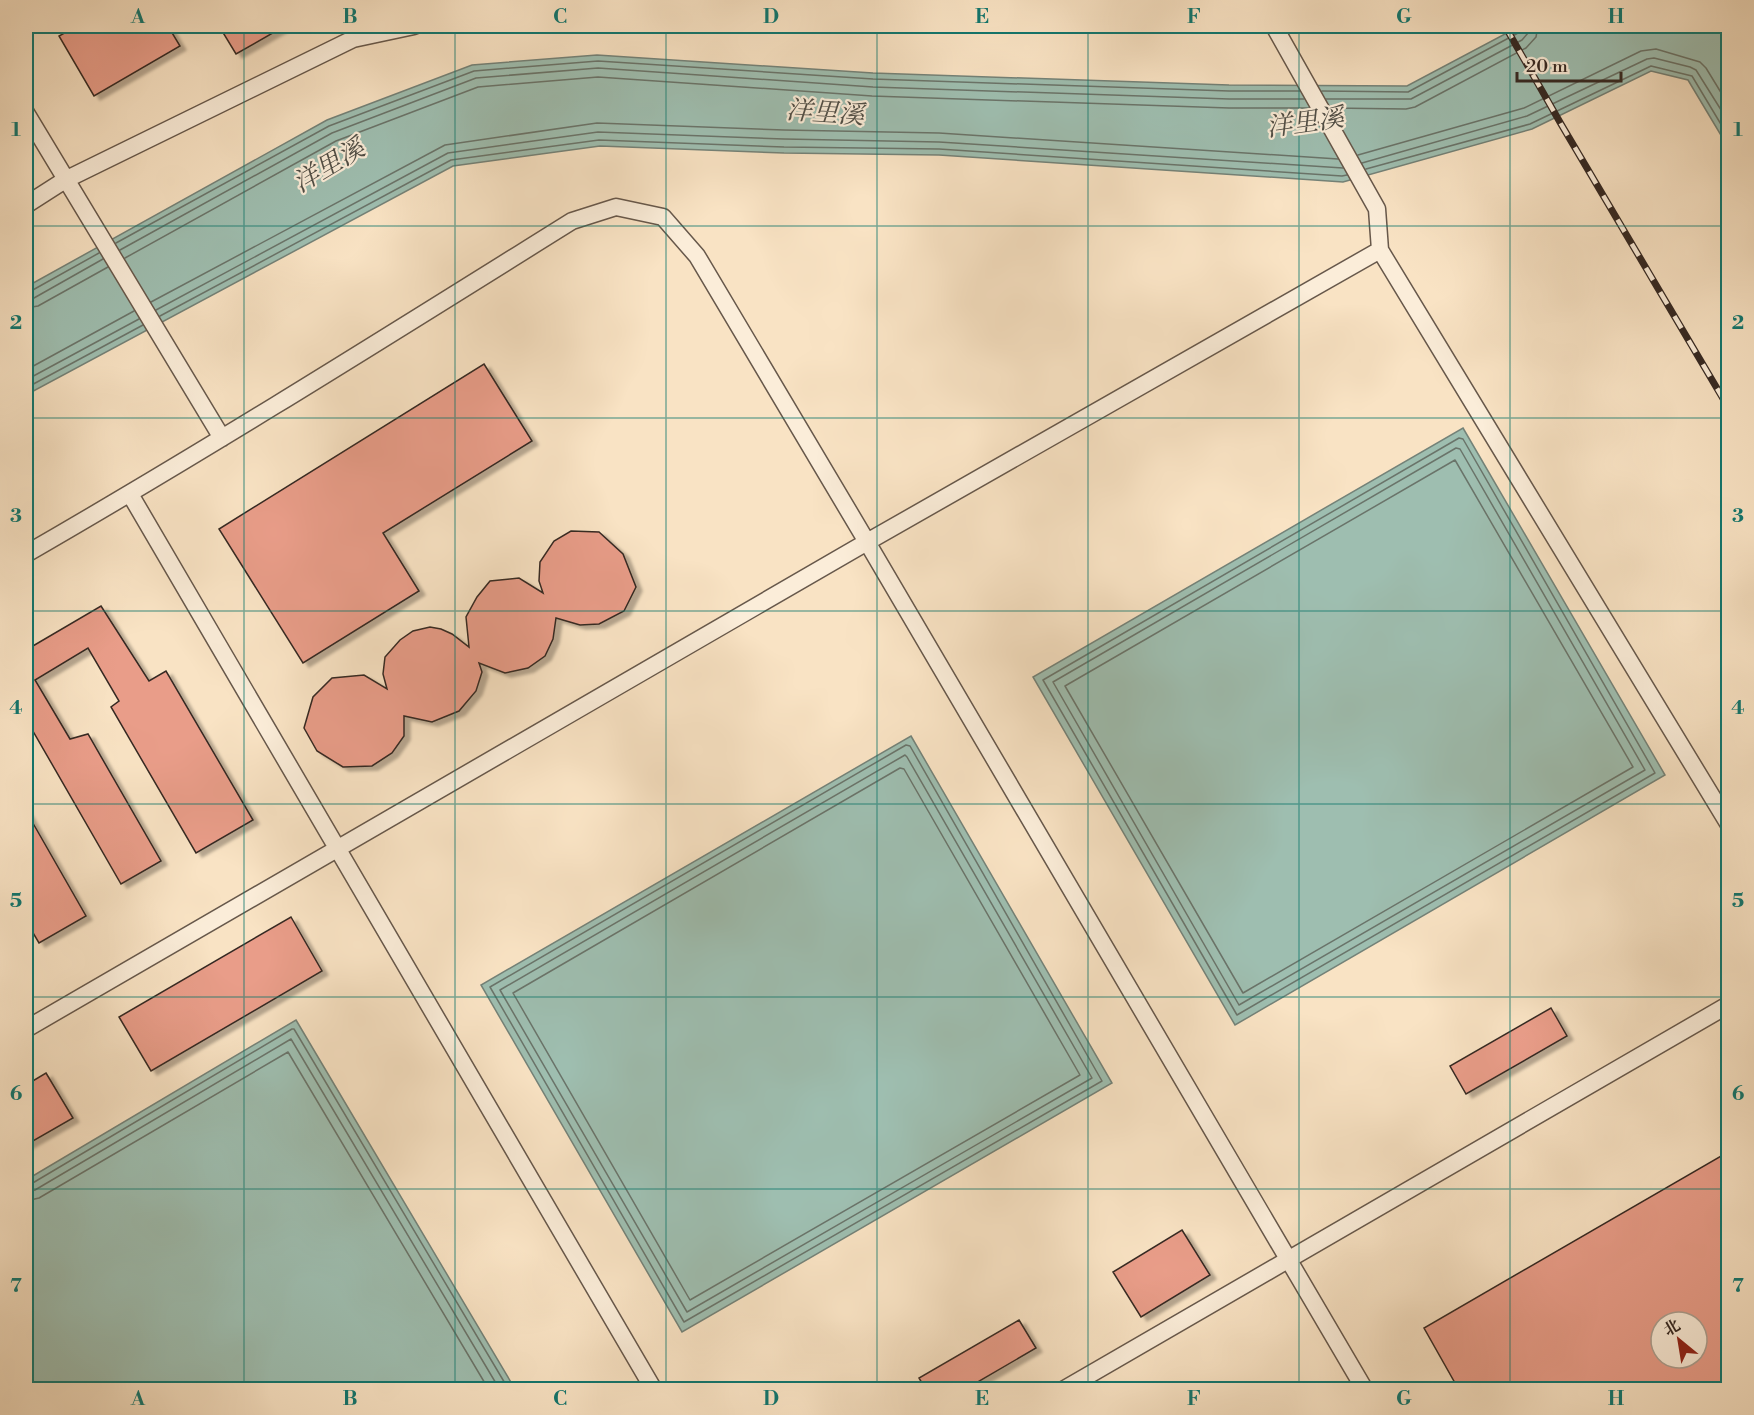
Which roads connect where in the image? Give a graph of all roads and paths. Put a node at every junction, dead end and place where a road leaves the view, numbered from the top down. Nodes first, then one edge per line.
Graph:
1 (414, 26) edge
2 (1274, 26) edge
3 (26, 113) edge
4 (65, 180) junction
5 (26, 205) edge
6 (1380, 250) junction
7 (222, 438) junction
8 (130, 494) junction
9 (867, 542) junction
10 (26, 554) edge
11 (1728, 823) edge
12 (338, 848) junction
13 (1728, 1005) edge
14 (26, 1029) edge
15 (1289, 1259) junction
16 (654, 1389) edge
17 (1063, 1389) edge
18 (1365, 1389) edge

1 - 4 lane
2 - 6 lane
3 - 4 lane
4 - 5 lane
4 - 7 lane
6 - 9 lane
6 - 11 lane
7 - 8 lane
7 - 9 lane
8 - 10 lane
8 - 12 lane
9 - 12 lane
9 - 15 lane
12 - 14 lane
12 - 16 lane
13 - 15 lane
15 - 17 lane
15 - 18 lane

